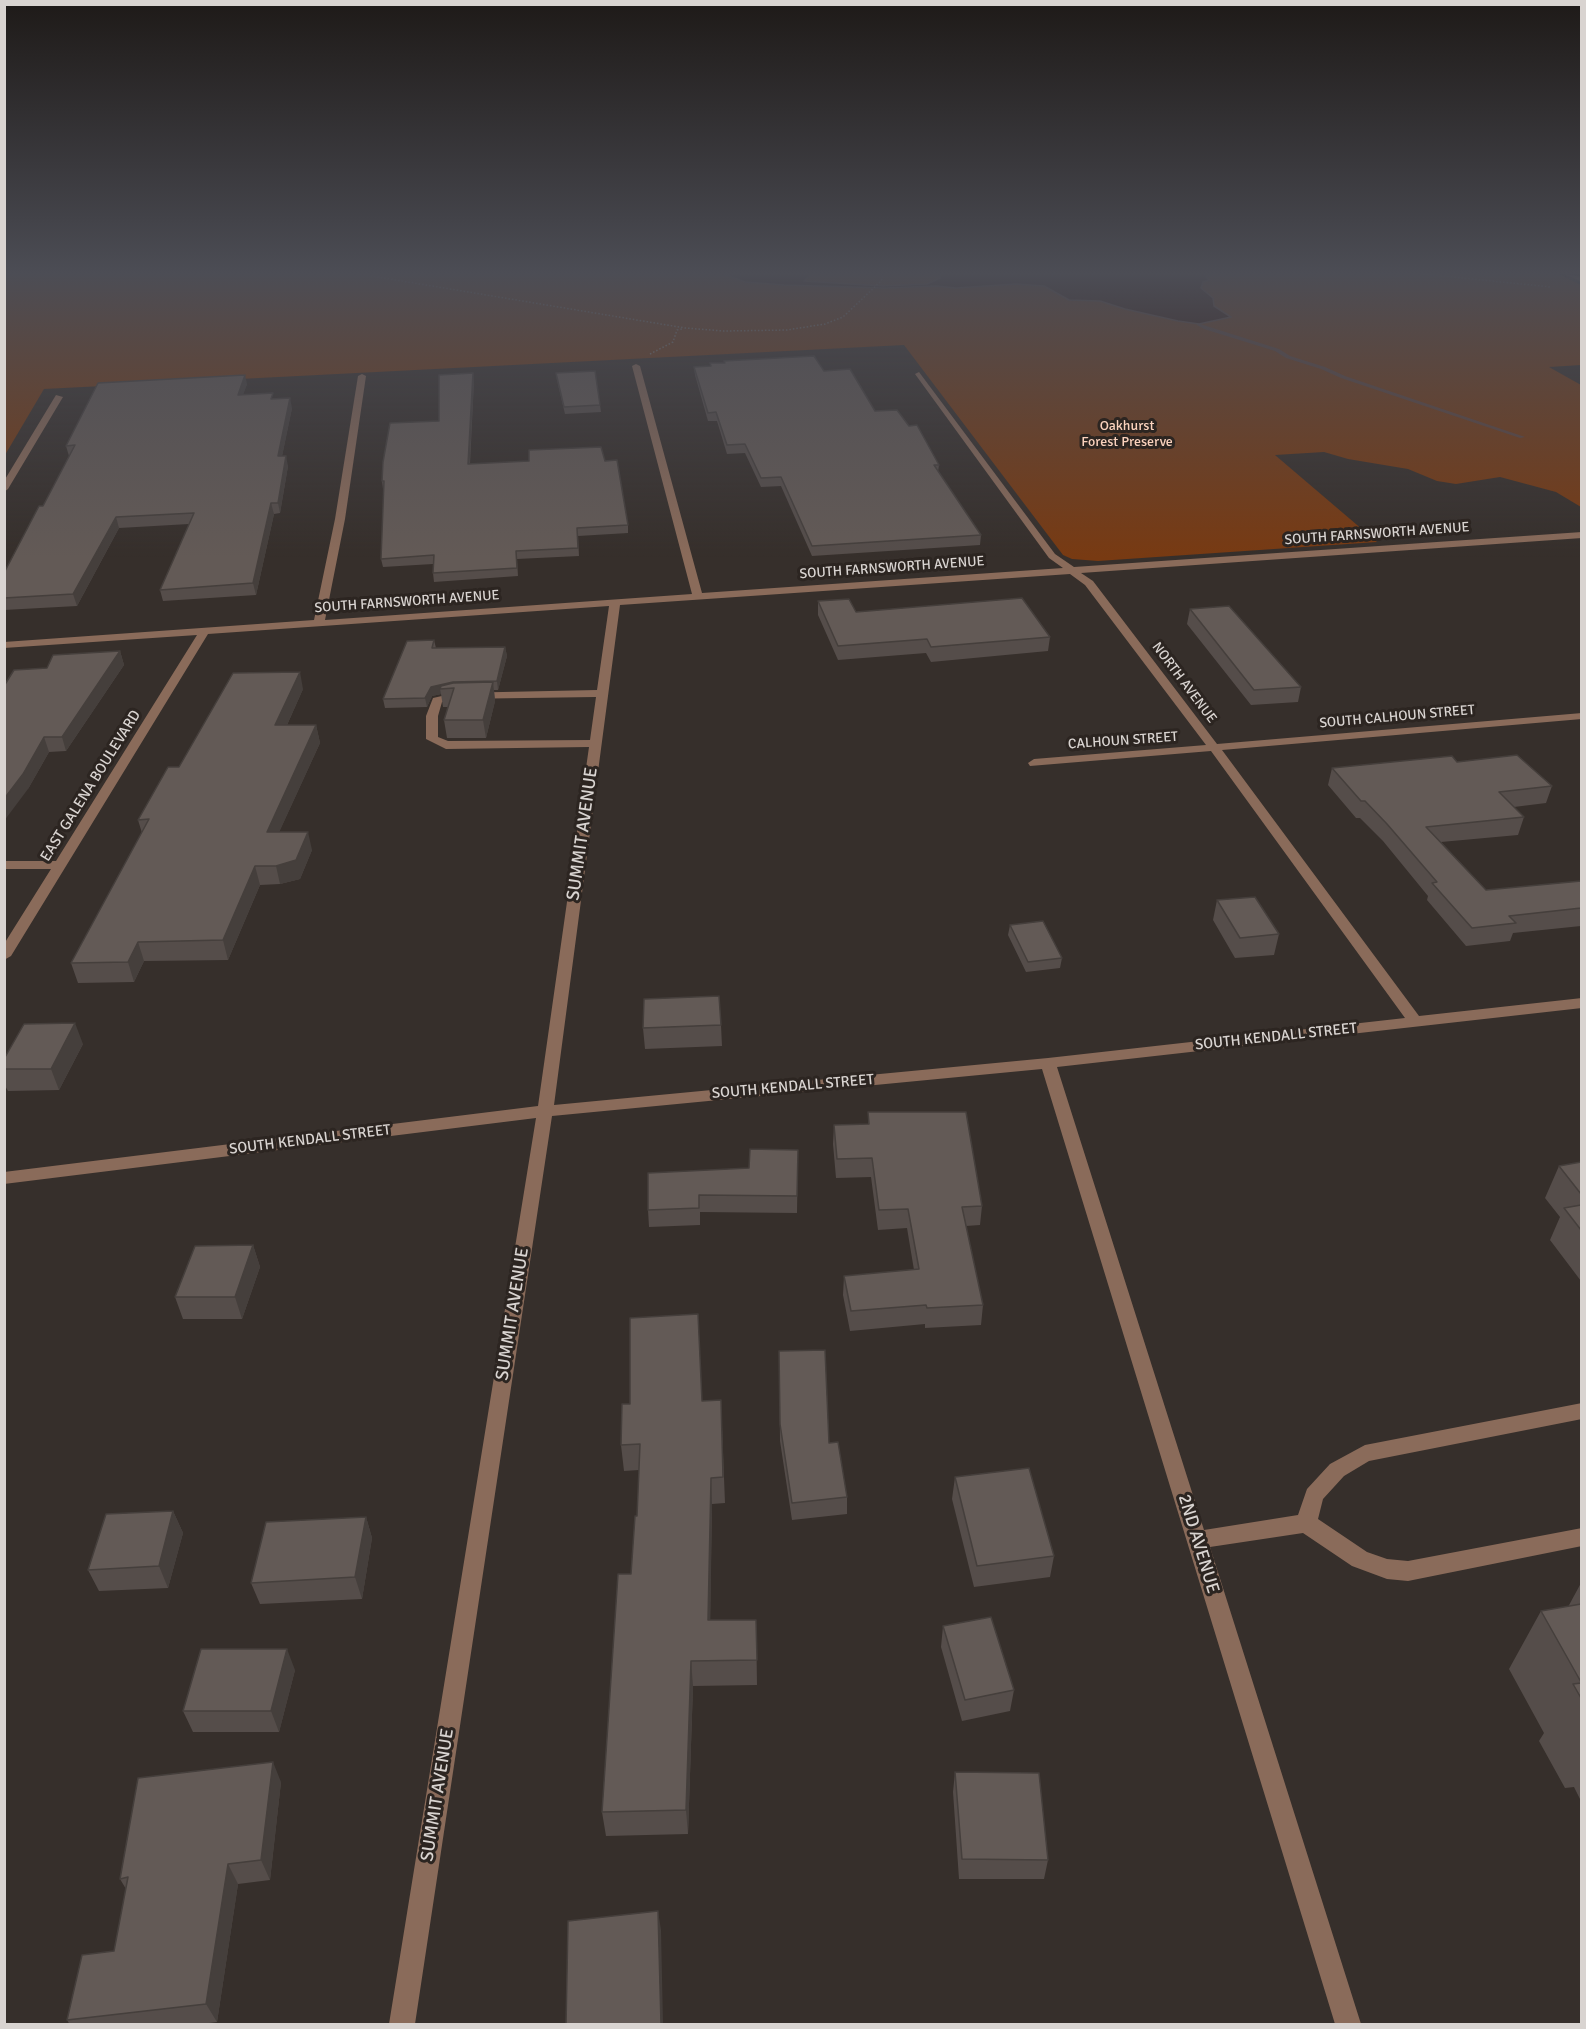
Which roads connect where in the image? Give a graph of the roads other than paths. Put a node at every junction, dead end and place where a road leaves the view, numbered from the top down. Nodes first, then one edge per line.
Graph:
1 (637, 369) edge
2 (919, 374) dead end
3 (362, 376) dead end
4 (59, 397) dead end
5 (4, 489) edge
6 (1581, 536) edge
7 (1072, 570) junction
8 (698, 597) junction
9 (615, 603) junction
10 (319, 623) junction
11 (204, 632) junction
12 (4, 645) edge
13 (603, 693) junction
14 (1581, 716) edge
15 (596, 743) junction
16 (1215, 748) junction
17 (1034, 763) dead end
18 (4, 865) edge
19 (61, 865) junction
20 (4, 956) edge
21 (1581, 1003) edge
22 (1415, 1022) junction
23 (1048, 1063) junction
24 (545, 1111) junction
25 (4, 1178) edge
26 (1581, 1411) edge
27 (1306, 1523) junction
28 (1581, 1537) edge
29 (1197, 1540) junction
30 (402, 2025) edge
31 (1348, 2025) edge

1 - 8 street
2 - 7 street, NORTH AVENUE
3 - 10 street
4 - 5 street
6 - 7 street, SOUTH FARNSWORTH AVENUE
7 - 8 street, SOUTH FARNSWORTH AVENUE
7 - 16 street, NORTH AVENUE
8 - 9 street, SOUTH FARNSWORTH AVENUE
9 - 10 street, SOUTH FARNSWORTH AVENUE
9 - 13 street, SUMMIT AVENUE
10 - 11 street, SOUTH FARNSWORTH AVENUE
11 - 12 street, SOUTH FARNSWORTH AVENUE
11 - 19 street, EAST GALENA BOULEVARD
13 - 15 street, SUMMIT AVENUE
13 - 15 street
14 - 16 street, SOUTH CALHOUN STREET
15 - 24 street, SUMMIT AVENUE
16 - 17 street, CALHOUN STREET
16 - 22 street, NORTH AVENUE
18 - 19 street
19 - 20 street, EAST GALENA BOULEVARD
21 - 22 street, SOUTH KENDALL STREET
22 - 23 street, SOUTH KENDALL STREET
23 - 24 street, SOUTH KENDALL STREET
23 - 29 street, 2ND AVENUE
24 - 25 street, SOUTH KENDALL STREET
24 - 30 street, SUMMIT AVENUE
26 - 27 street
27 - 28 street
27 - 29 street
29 - 31 street, 2ND AVENUE

